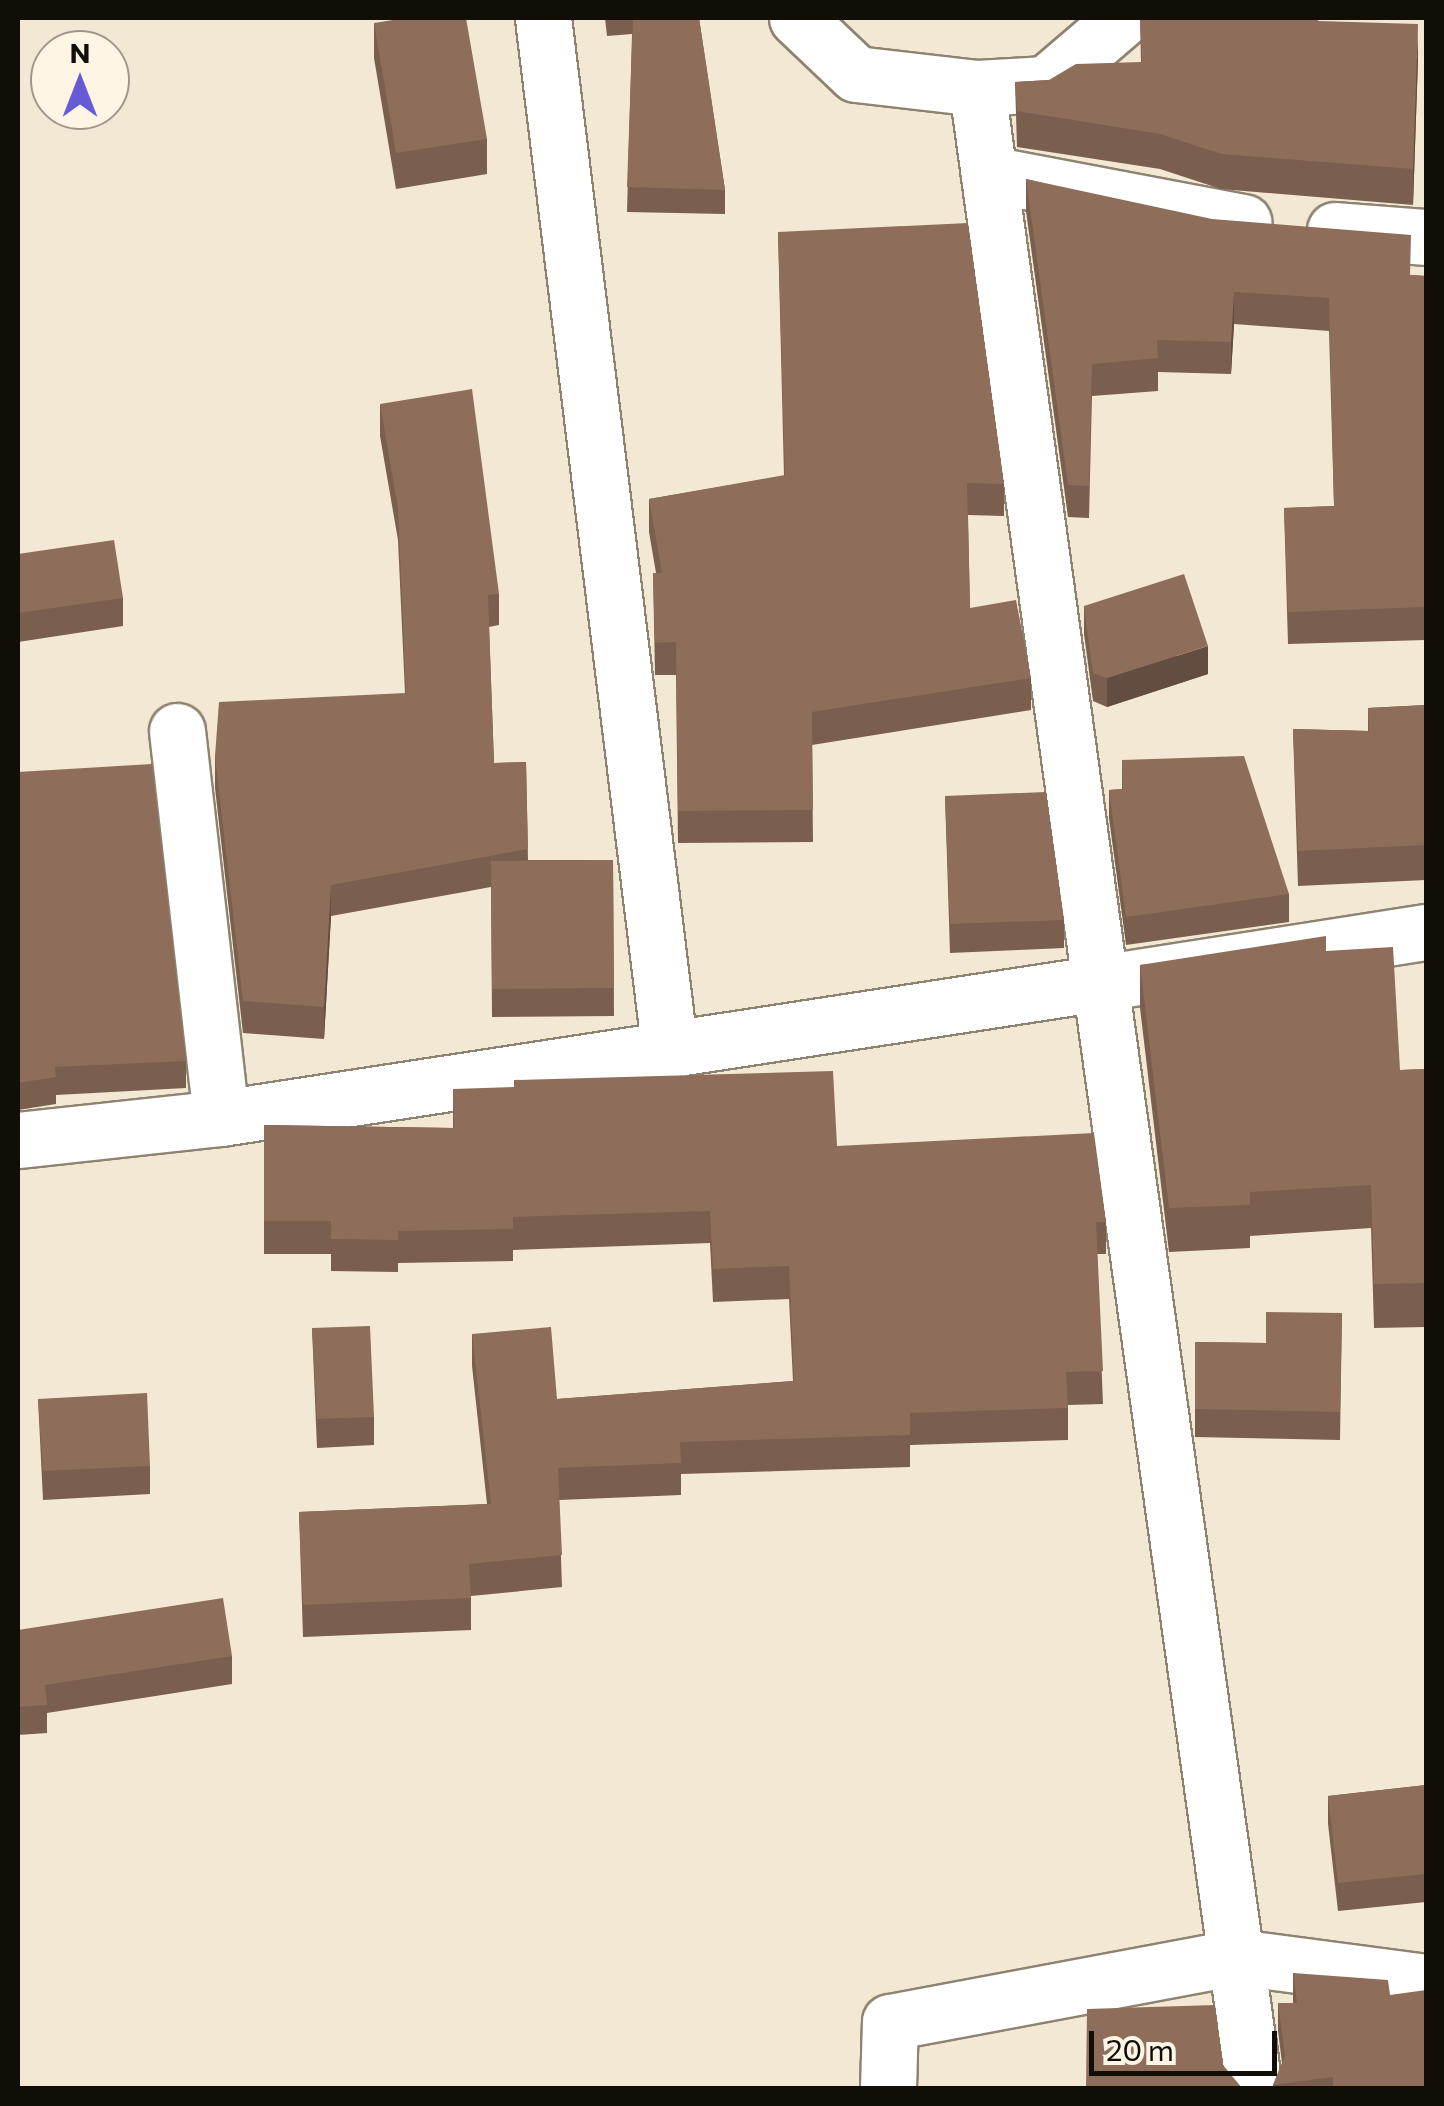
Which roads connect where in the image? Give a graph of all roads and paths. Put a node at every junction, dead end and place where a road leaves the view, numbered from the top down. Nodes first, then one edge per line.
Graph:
1 (543, 18) edge
2 (797, 18) edge
3 (1123, 18) edge
4 (977, 88) junction
5 (988, 174) junction
6 (1426, 237) edge
7 (178, 730) dead end
8 (1426, 932) edge
9 (1100, 983) junction
10 (670, 1052) junction
11 (221, 1118) junction
12 (18, 1140) edge
13 (1236, 1957) junction
14 (1426, 1982) edge
15 (888, 2088) edge
16 (1254, 2088) edge

1 - 10 street
2 - 4 street
3 - 4 street
4 - 5 street
5 - 6 street
5 - 9 street
7 - 11 street
8 - 9 street
9 - 10 street
9 - 13 street
10 - 11 street
11 - 12 street
13 - 14 street
13 - 15 street
13 - 16 street

